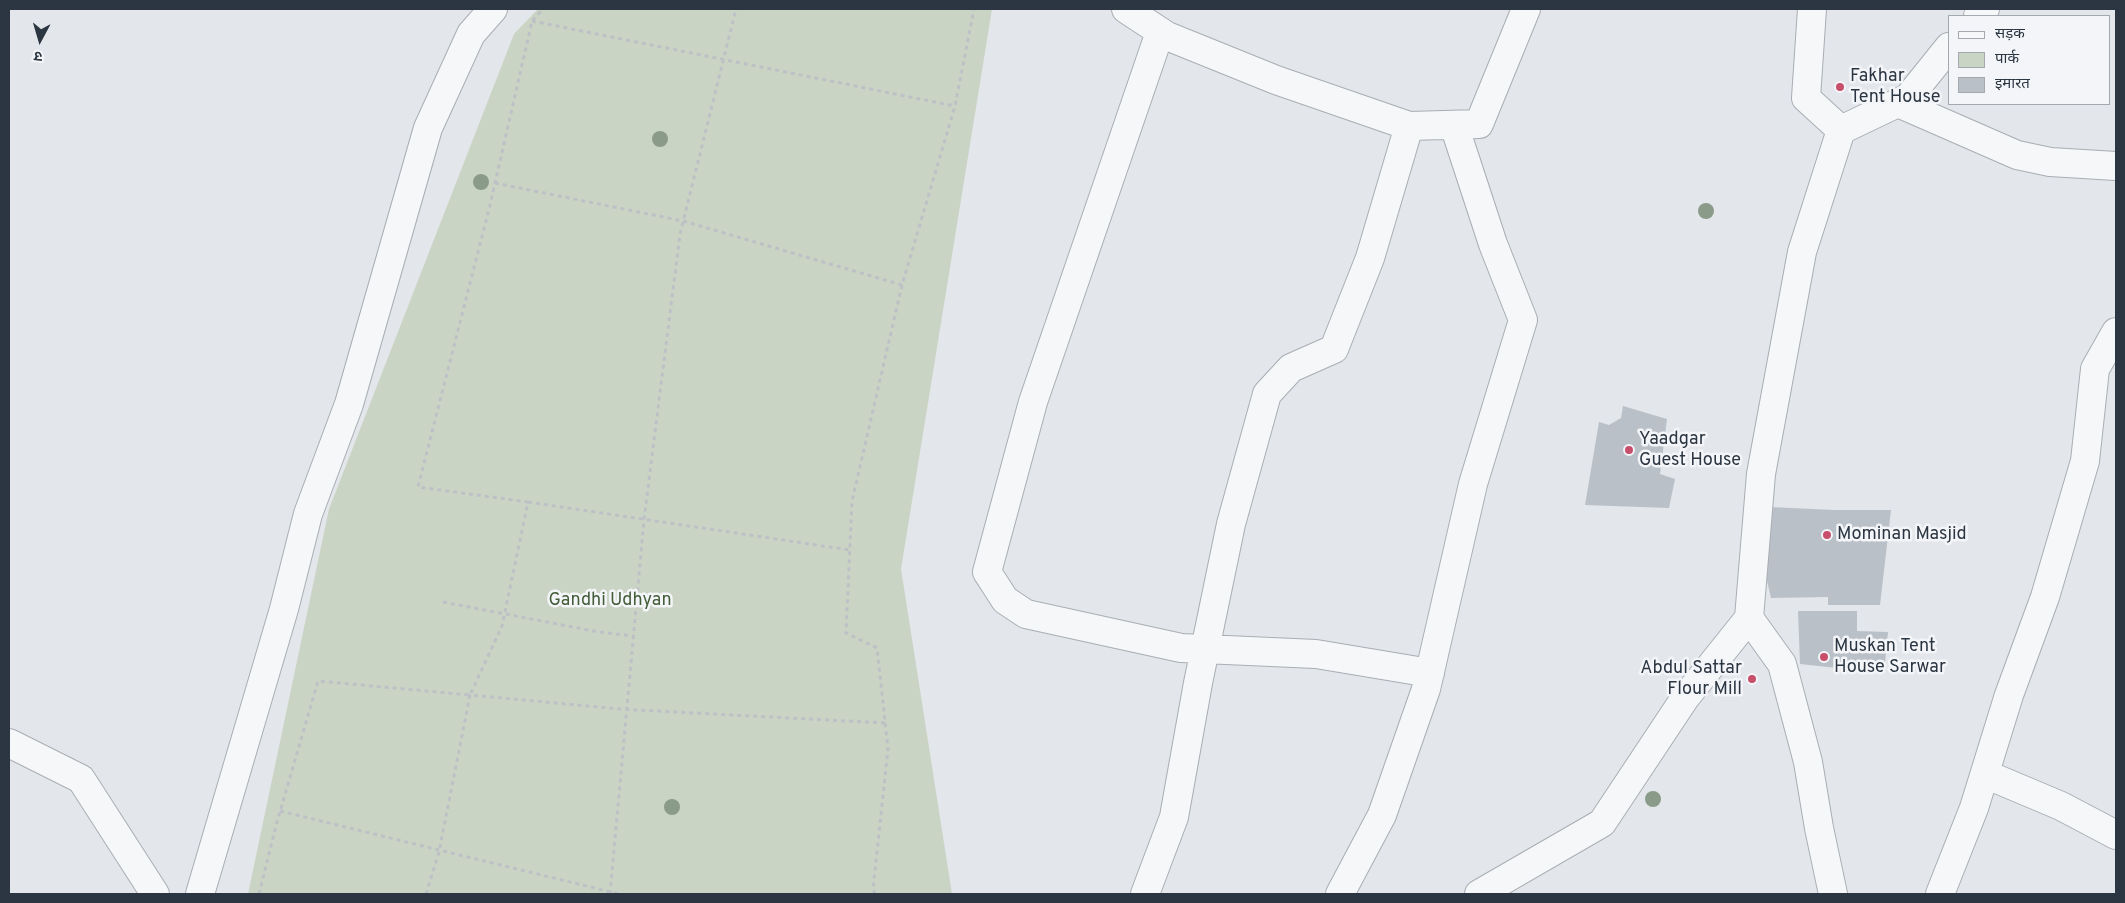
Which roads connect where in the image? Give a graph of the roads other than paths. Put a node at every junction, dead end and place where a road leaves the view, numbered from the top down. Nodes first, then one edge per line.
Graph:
1 (493, 9) edge
2 (1126, 9) edge
3 (1526, 9) edge
4 (1812, 9) edge
5 (1160, 32) junction
6 (1948, 48) edge
7 (1898, 103) junction
8 (1454, 125) junction
9 (1409, 126) junction
10 (1841, 130) junction
11 (2116, 166) edge
12 (2116, 332) edge
13 (1749, 618) junction
14 (1205, 649) junction
15 (1430, 673) junction
16 (9, 743) edge
17 (1985, 774) junction
18 (2116, 835) edge
19 (155, 894) edge
20 (200, 894) edge
21 (1145, 894) edge
22 (1340, 894) edge
23 (1479, 894) edge
24 (1833, 894) edge
25 (1940, 894) edge

1 - 20 street
2 - 5 street
3 - 8 street
4 - 10 street
5 - 9 street
5 - 14 street
6 - 7 street
7 - 10 street
7 - 11 street
8 - 9 street
8 - 15 street
9 - 14 street
10 - 13 street
12 - 17 street
13 - 23 street
13 - 24 street
14 - 15 street
14 - 21 street
15 - 22 street
16 - 19 street
17 - 18 street
17 - 25 street

